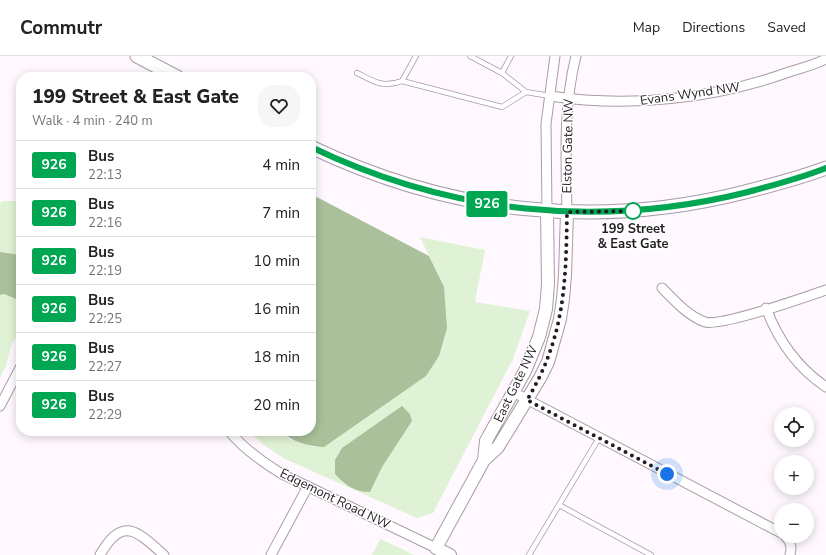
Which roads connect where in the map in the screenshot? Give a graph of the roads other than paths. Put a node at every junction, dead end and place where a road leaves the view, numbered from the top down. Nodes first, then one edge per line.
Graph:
1 (137, 56) edge
2 (416, 56) edge
3 (470, 56) edge
4 (511, 56) edge
5 (555, 56) edge
6 (576, 56) edge
7 (826, 59) edge
8 (167, 72) edge
9 (357, 72) dead end
10 (502, 73) junction
11 (402, 81) junction
12 (526, 92) junction
13 (550, 96) junction
14 (568, 99) junction
15 (316, 149) edge
16 (826, 168) edge
17 (547, 210) junction
18 (567, 212) junction
19 (662, 288) dead end
20 (826, 290) edge
21 (766, 308) junction
22 (16, 376) edge
23 (826, 387) edge
24 (513, 392) junction
25 (527, 400) junction
26 (0, 406) edge
27 (234, 436) edge
28 (599, 438) junction
29 (484, 460) junction
30 (308, 486) junction
31 (559, 505) junction
32 (774, 529) edge
33 (790, 543) edge
34 (436, 548) junction
35 (100, 555) edge
36 (164, 555) edge
37 (271, 555) edge
38 (450, 555) edge
39 (529, 555) edge
40 (651, 555) edge
41 (790, 555) edge

1 - 8 main road
2 - 11 lane
3 - 10 lane
4 - 10 lane
5 - 13 street, Elston Gate NW
6 - 14 street, Elston Gate NW
7 - 14 street, Evans Wynd NW
9 - 11 lane
10 - 12 lane
11 - 12 lane
12 - 13 lane
13 - 14 street, Evans Wynd NW
13 - 17 street, Elston Gate NW
14 - 18 street, Elston Gate NW
15 - 17 main road
16 - 18 main road
17 - 18 main road
17 - 24 street, East Gate NW
18 - 25 street, East Gate NW
19 - 21 street
20 - 21 street
21 - 23 street
22 - 26 street
24 - 25 street
24 - 29 street, East Gate NW
25 - 28 street
25 - 29 street, East Gate NW
27 - 30 street, Edgemont Road NW
28 - 31 lane
28 - 32 street
29 - 34 street, East Gate NW
30 - 34 street, Edgemont Road NW
30 - 37 street
31 - 39 lane
31 - 40 lane
33 - 41 street
34 - 38 street, Edgemont Road NW
35 - 36 street

